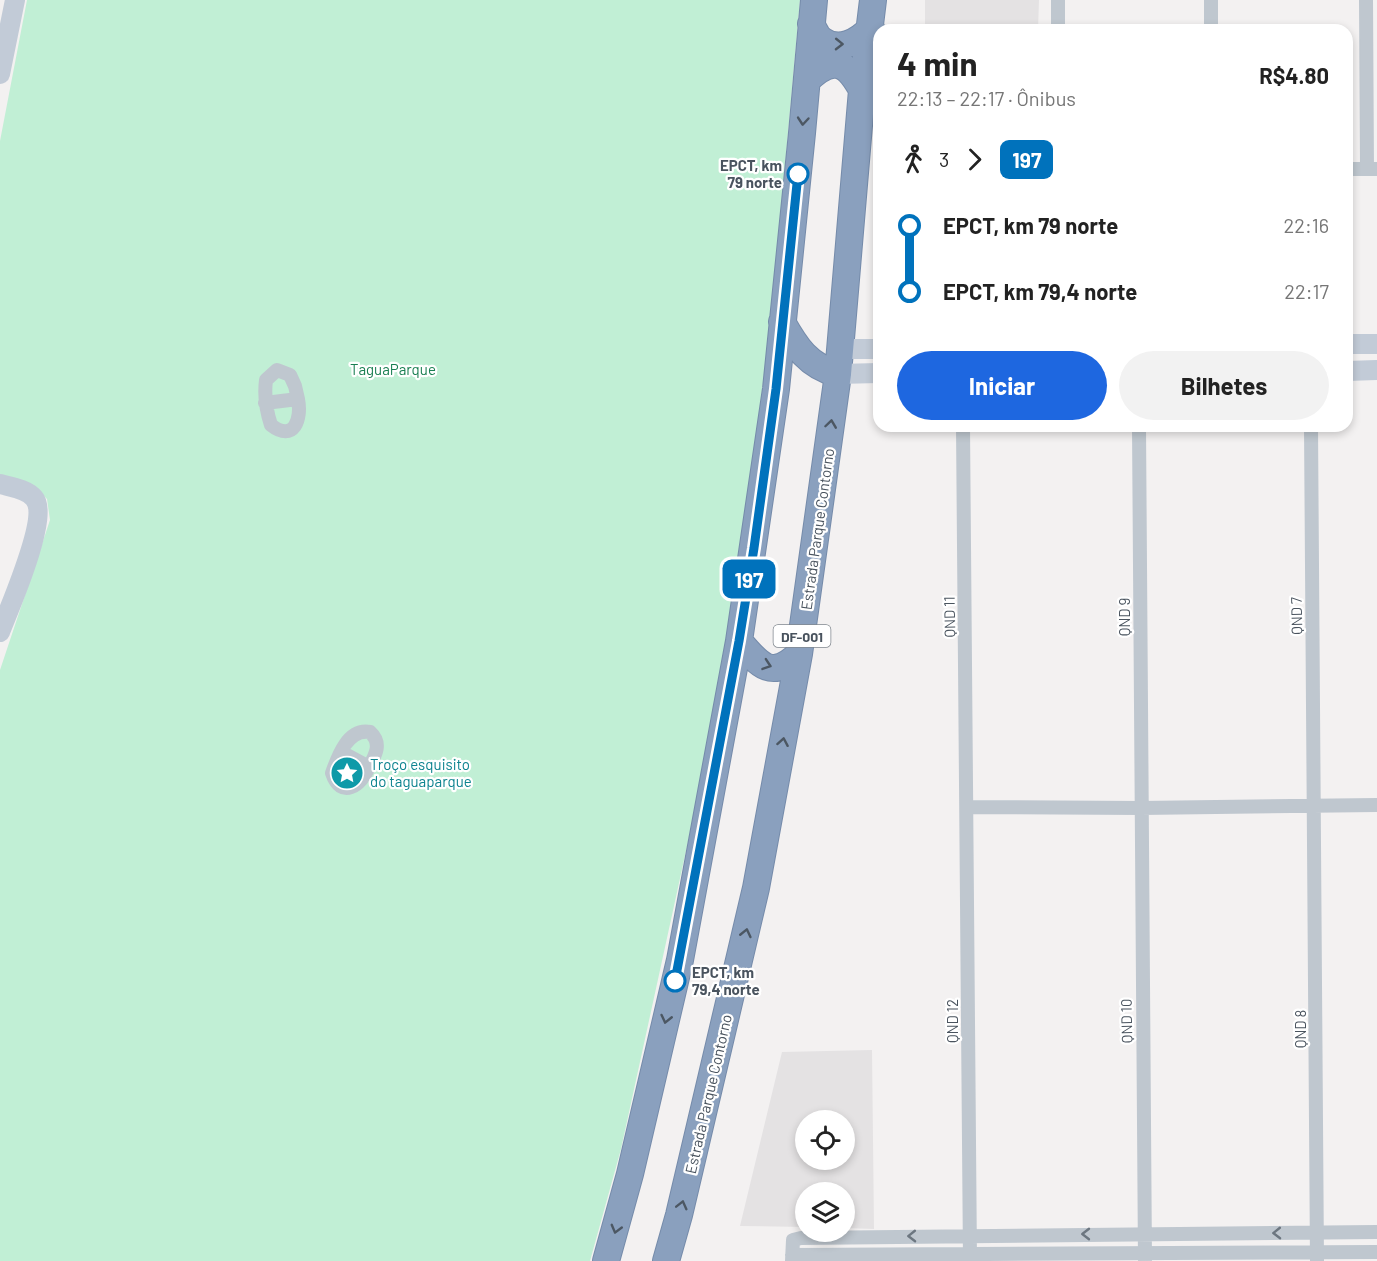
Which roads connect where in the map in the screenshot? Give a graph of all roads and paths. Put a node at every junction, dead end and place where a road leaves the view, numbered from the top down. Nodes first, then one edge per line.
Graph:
1 (15, 0) edge
2 (873, 0) edge
3 (1058, 0) edge
4 (1211, 0) edge
5 (1366, 0) edge
6 (812, 12) edge
7 (1058, 24) edge
8 (1211, 24) edge
9 (871, 28) junction
10 (0, 74) edge
11 (807, 80) junction
12 (862, 90) junction
13 (1353, 169) edge
14 (1372, 169) edge
15 (782, 322) junction
16 (1353, 344) edge
17 (1377, 344) edge
18 (873, 351) edge
19 (839, 362) junction
20 (1377, 370) edge
21 (1353, 371) edge
22 (873, 372) edge
23 (298, 399) junction
24 (265, 403) junction
25 (963, 432) edge
26 (1139, 432) edge
27 (1311, 432) edge
28 (0, 484) edge
29 (0, 632) edge
30 (739, 641) junction
31 (799, 654) junction
32 (341, 752) junction
33 (369, 767) junction
34 (1377, 805) edge
35 (1315, 806) junction
36 (967, 807) junction
37 (1141, 808) junction
38 (1317, 1232) junction
39 (1377, 1232) edge
40 (1145, 1234) junction
41 (970, 1235) junction
42 (1377, 1252) edge
43 (1145, 1257) edge
44 (1317, 1257) edge
45 (792, 1258) edge
46 (970, 1258) edge
47 (606, 1261) edge
48 (666, 1261) edge

1 - 10 street
2 - 9 highway, Estrada Parque Contorno / DF-001
3 - 7 street
4 - 8 street
5 - 14 street
6 -> 9 highway
6 - 11 highway
9 - 12 highway, Estrada Parque Contorno / DF-001
11 - 12 highway
11 -> 15 highway
12 - 19 highway, Estrada Parque Contorno / DF-001
13 - 14 street
15 - 19 highway
15 - 30 highway
16 - 17 street
18 - 19 street
19 - 22 street
31 -> 19 highway, Estrada Parque Contorno / DF-001
20 - 21 street
23 - 24 street
23 - 24 street
23 - 24 street
25 - 36 street, QND 11
26 - 37 street, QND 9
27 - 35 street, QND 7
28 - 29 street
30 -> 31 highway
30 -> 47 highway
48 -> 31 highway, Estrada Parque Contorno / DF-001
32 - 33 street
32 - 33 street
32 - 33 street
34 - 35 street
35 - 37 street
35 - 38 street, QND 8
36 - 37 street
36 - 41 street, QND 12
37 - 40 street, QND 10
38 - 39 street
38 -> 40 street
38 - 44 street, QND 8
40 -> 41 street
40 - 43 street, QND 10
41 -> 45 street
41 - 46 street, QND 12
42 - 44 street
43 - 44 street
43 - 46 street
45 - 46 street

